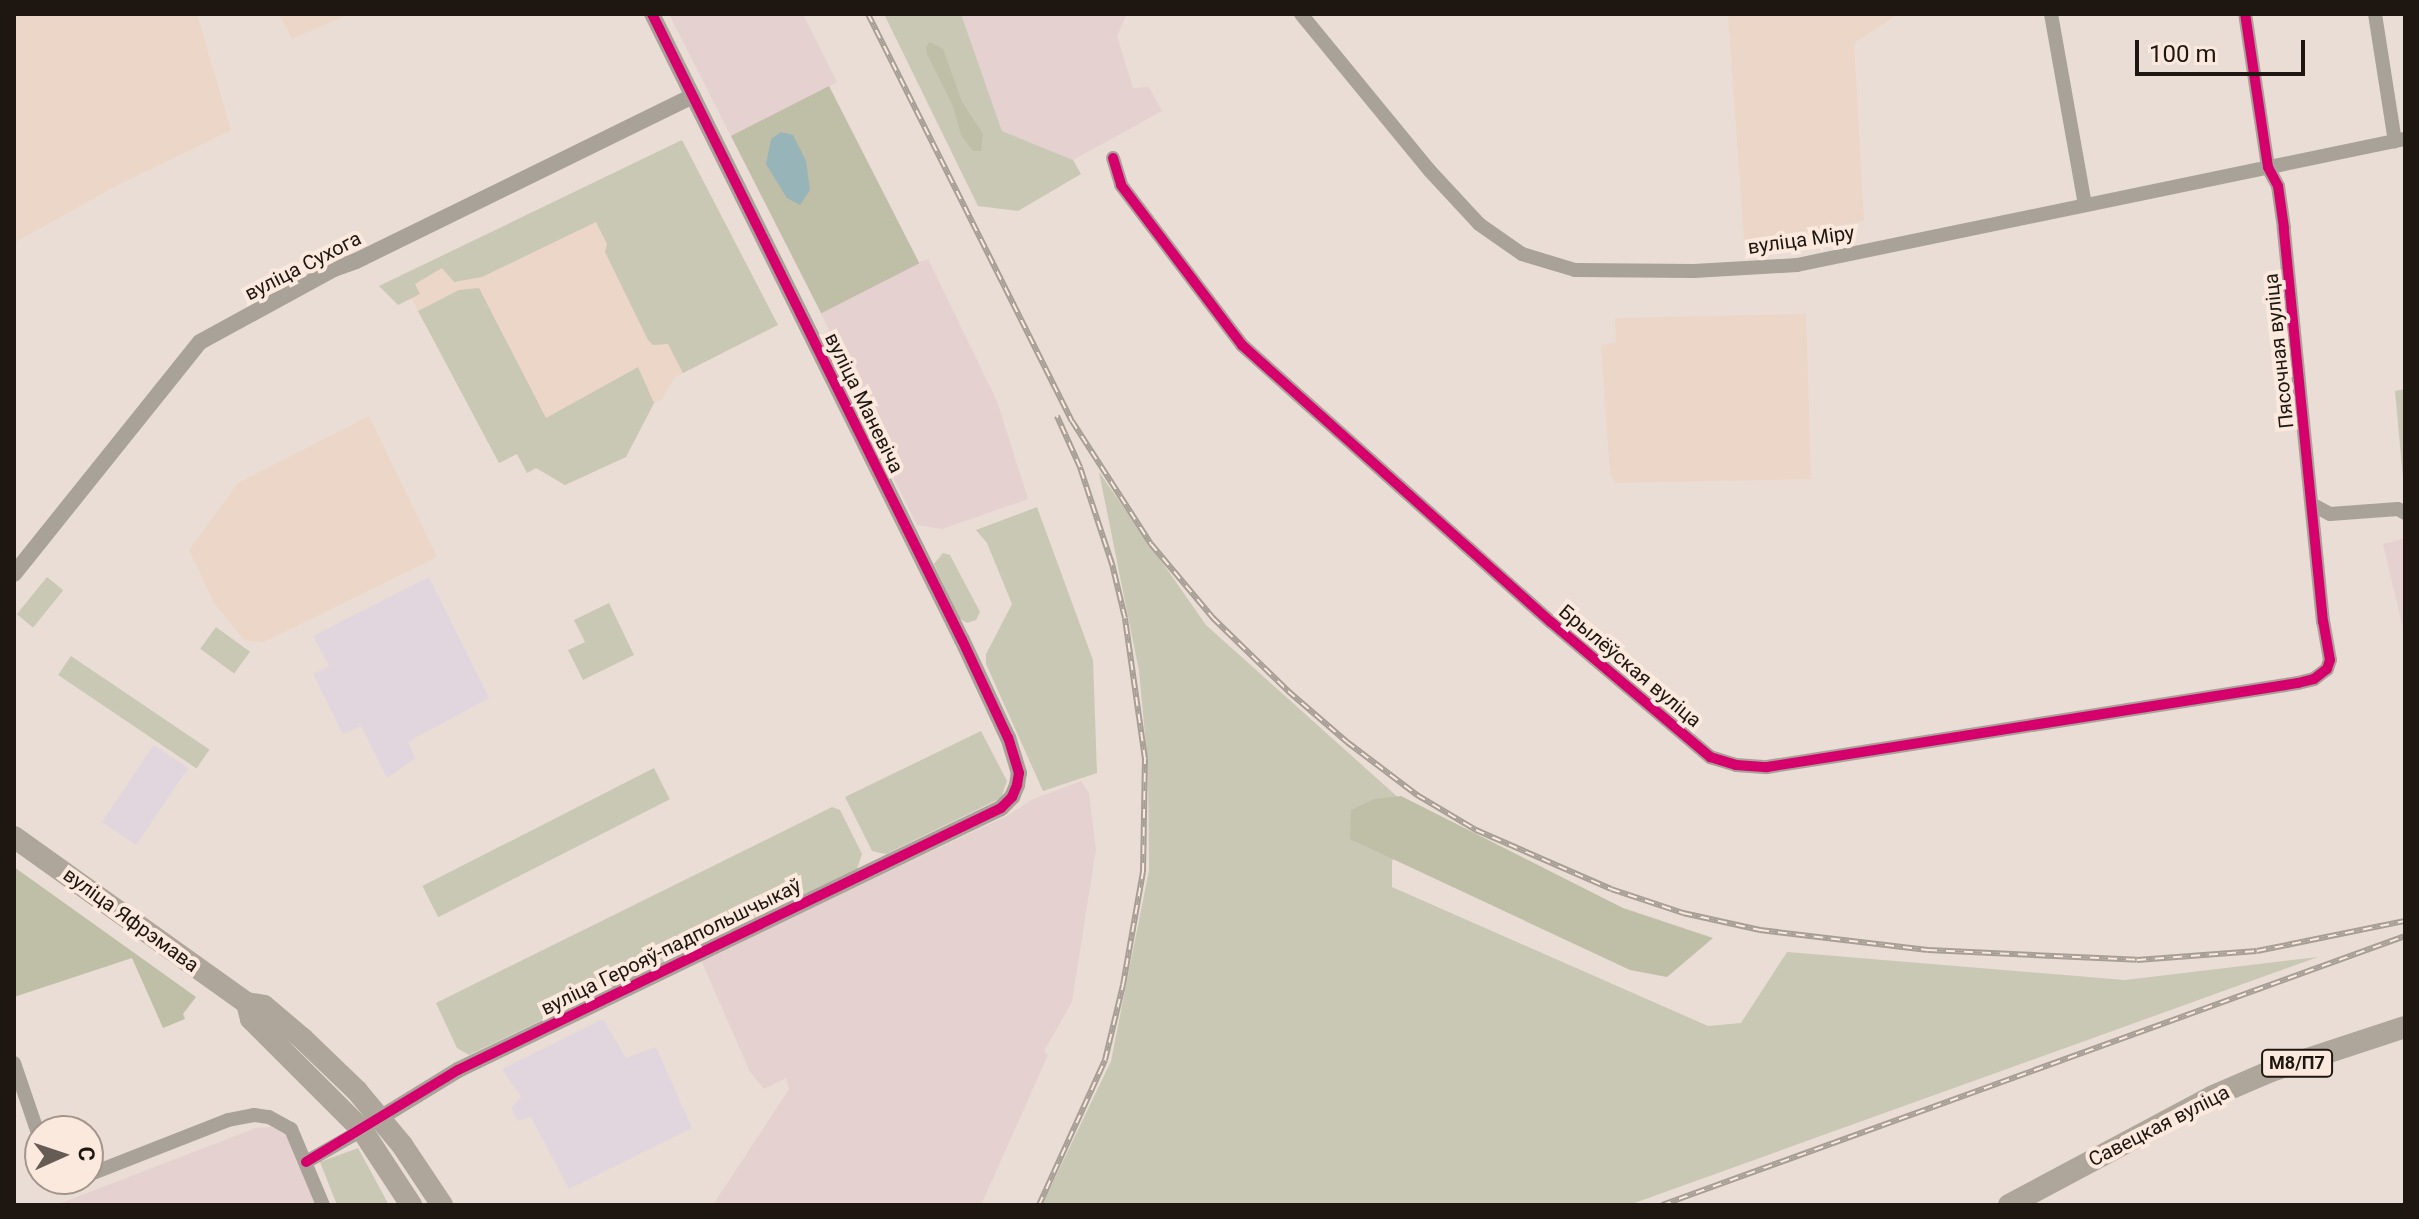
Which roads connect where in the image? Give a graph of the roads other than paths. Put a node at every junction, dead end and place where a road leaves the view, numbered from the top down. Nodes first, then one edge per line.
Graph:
1 (652, 14) edge
2 (1301, 14) edge
3 (2051, 14) edge
4 (2245, 14) edge
5 (2375, 14) edge
6 (693, 96) junction
7 (2400, 140) edge
8 (1113, 158) dead end
9 (2268, 167) junction
10 (2085, 205) junction
11 (2313, 505) junction
12 (2405, 513) edge
13 (14, 574) edge
14 (2314, 679) joint
15 (1001, 808) joint
16 (14, 837) edge
17 (2405, 1027) edge
18 (14, 1063) edge
19 (32, 1115) edge
20 (370, 1124) junction
21 (306, 1162) junction
22 (104, 1169) edge
23 (323, 1205) edge
24 (411, 1205) edge
25 (442, 1205) edge
26 (2009, 1205) edge

1 - 6 street, вуліца Маневіча
2 - 10 street, вуліца Міру
3 - 10 street
4 - 9 street, Пясочная вуліца
5 - 7 street
6 - 13 street, вуліца Сухога
6 - 15 street, вуліца Маневіча
7 - 9 street, вуліца Міру
8 - 14 street, Брылёўская вуліца
9 - 10 street, вуліца Міру
9 - 11 street, Пясочная вуліца
11 - 12 street
11 - 14 street, Пясочная вуліца
15 - 20 street, вуліца Герояў-падпольшчыкаў
16 - 20 main road, вуліца Яфрэмава
17 - 26 main road, Савецкая вуліца / М8/П7
18 - 19 street
20 - 21 street
20 - 24 main road, вуліца Яфрэмава
20 - 25 main road, вуліца Яфрэмава
21 - 22 street
21 - 23 street

